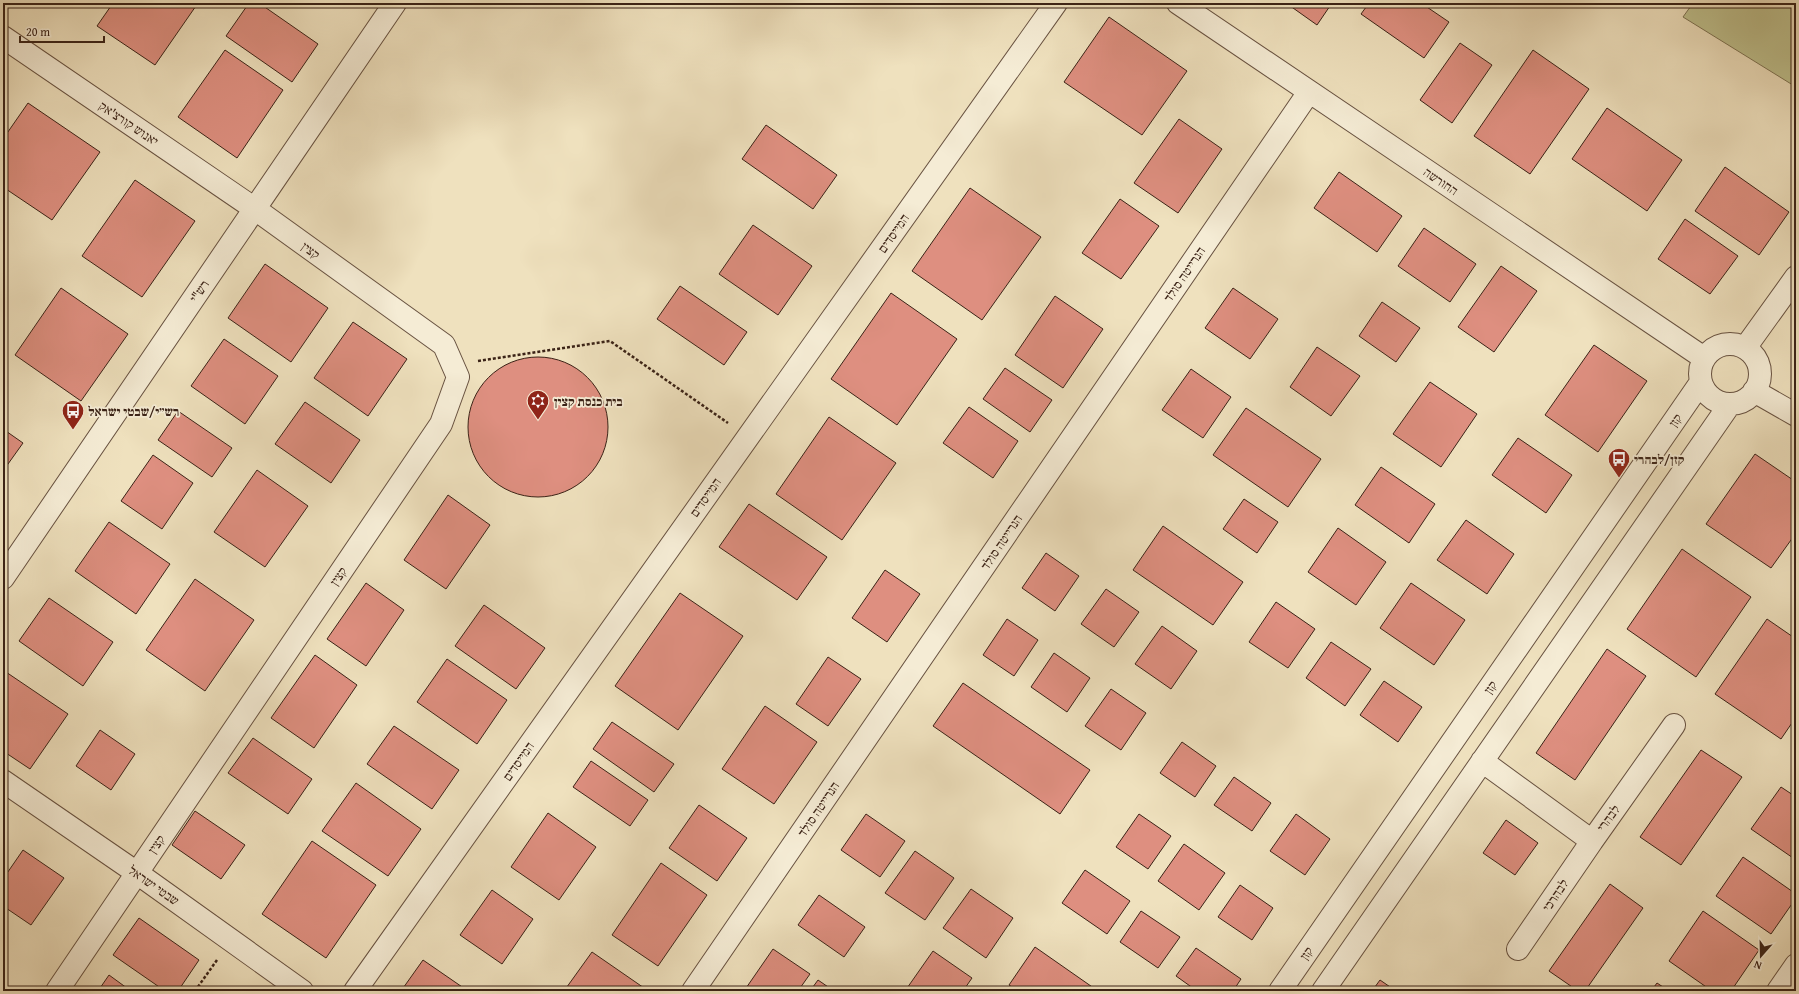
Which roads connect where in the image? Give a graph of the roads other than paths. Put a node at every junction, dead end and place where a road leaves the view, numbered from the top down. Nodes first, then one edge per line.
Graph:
1 (395, 3) edge
2 (1056, 3) edge
3 (1178, 3) edge
4 (3, 37) edge
5 (1309, 92) junction
6 (255, 209) junction
7 (1796, 277) edge
8 (1745, 348) junction
9 (1704, 358) junction
10 (1701, 382) junction
11 (1754, 391) junction
12 (1730, 404) junction
13 (1796, 415) edge
14 (3, 578) edge
15 (1674, 725) dead end
16 (1482, 761) junction
17 (3, 782) edge
18 (1592, 841) junction
19 (137, 873) junction
20 (1518, 949) dead end
21 (1796, 965) edge
22 (57, 991) edge
23 (302, 991) edge
24 (355, 991) edge
25 (693, 991) edge
26 (1280, 991) edge
27 (1323, 991) edge
28 (1778, 991) edge

1 - 6 street, רש"י
2 - 24 street, המייסדים
3 - 5 street, החורשה
4 - 6 street, יאנוש קורצ'אק
5 - 9 street, החורשה
5 - 25 street, הנרייטה סולד
6 - 14 street, רש"י
6 - 19 street, קצין
7 - 8 street
8 - 9 street
8 - 11 street
9 - 10 street
10 - 12 street
10 - 26 street, קזן
11 - 12 street
11 - 13 street
12 - 16 street
15 - 18 street, לבהרי
16 - 18 street, לבהרי
16 - 27 street
17 - 19 street, שבטי ישראל
18 - 20 street, לבהרכי
19 - 22 street, קצין
19 - 23 street, שבטי ישראל
21 - 28 street

